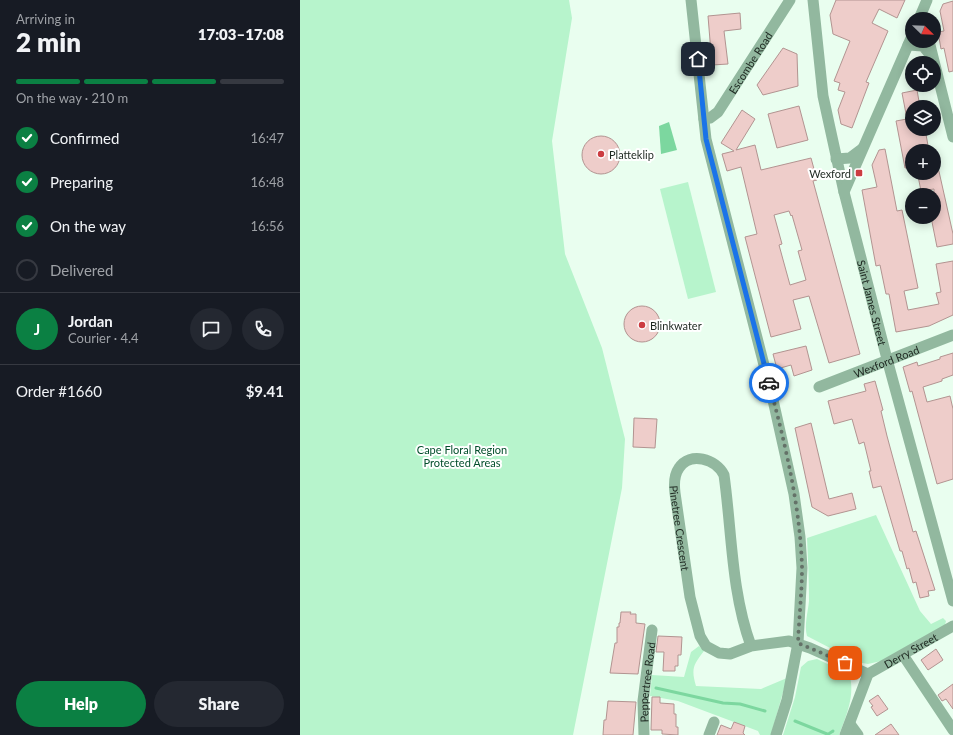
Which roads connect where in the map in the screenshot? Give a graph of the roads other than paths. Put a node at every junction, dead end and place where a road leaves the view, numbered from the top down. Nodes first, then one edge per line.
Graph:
1 (691, 0) edge
2 (790, 0) edge
3 (813, 0) edge
4 (927, 0) edge
5 (923, 12) edge
6 (906, 48) edge
7 (925, 48) edge
8 (931, 56) edge
9 (941, 90) edge
10 (704, 119) junction
11 (953, 137) edge
12 (862, 149) junction
13 (836, 159) junction
14 (844, 192) junction
15 (953, 335) edge
16 (887, 359) junction
17 (819, 387) dead end
18 (953, 601) edge
19 (953, 626) edge
20 (652, 630) dead end
21 (798, 643) junction
22 (751, 646) junction
23 (903, 655) junction
24 (868, 674) junction
25 (714, 722) dead end
26 (850, 724) junction
27 (953, 730) edge
28 (644, 735) edge
29 (709, 735) edge
30 (776, 735) edge
31 (845, 735) edge
32 (858, 735) edge

1 - 10 street
2 - 10 street, Escombe Road
3 - 13 street, Saint James Street
4 - 5 street
6 - 12 street
7 - 8 street
9 - 11 street
10 - 21 street
12 - 13 street
12 - 14 street
13 - 14 street, Saint James Street
14 - 16 street, Saint James Street
15 - 16 street, Wexford Road
16 - 17 street, Wexford Road
16 - 18 street, Saint James Street
19 - 23 street, Derry Street
20 - 28 street, Peppertree Road
21 - 22 street, Pinetree Crescent
21 - 24 street
21 - 30 street
22 - 22 street, Pinetree Crescent
23 - 24 street, Derry Street
23 - 27 street
24 - 26 street
25 - 29 street
26 - 31 street
26 - 32 street

